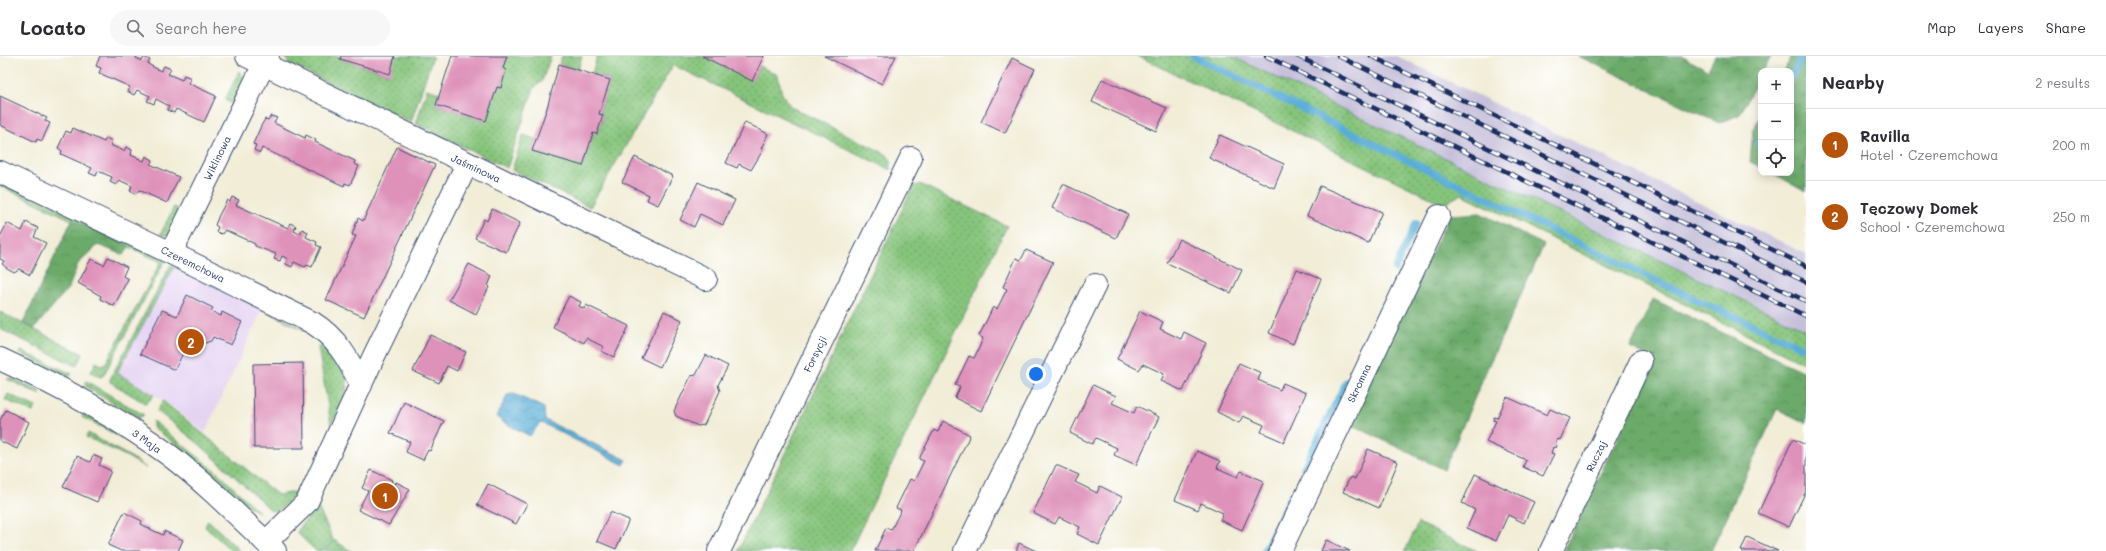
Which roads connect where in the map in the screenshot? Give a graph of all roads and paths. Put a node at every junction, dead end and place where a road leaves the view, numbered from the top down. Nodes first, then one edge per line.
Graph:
1 (259, 59) edge
2 (911, 158) dead end
3 (467, 164) junction
4 (0, 172) edge
5 (1438, 216) dead end
6 (172, 253) junction
7 (706, 279) dead end
8 (1095, 286) dead end
9 (0, 359) edge
10 (1642, 361) dead end
11 (360, 385) junction
12 (270, 547) edge
13 (719, 551) edge
14 (965, 551) edge
15 (1280, 551) edge
16 (1551, 551) edge

1 - 3 street, Jaśminowa
1 - 6 street, Wiklinowa
2 - 13 street, Forsycji
3 - 7 street, Jaśminowa
3 - 11 street
4 - 6 street, Czeremchowa
5 - 15 street, Skromna
6 - 11 street, Czeremchowa
8 - 14 street
9 - 12 street, 3 Maja
10 - 16 street, Ruczaj
11 - 12 street

